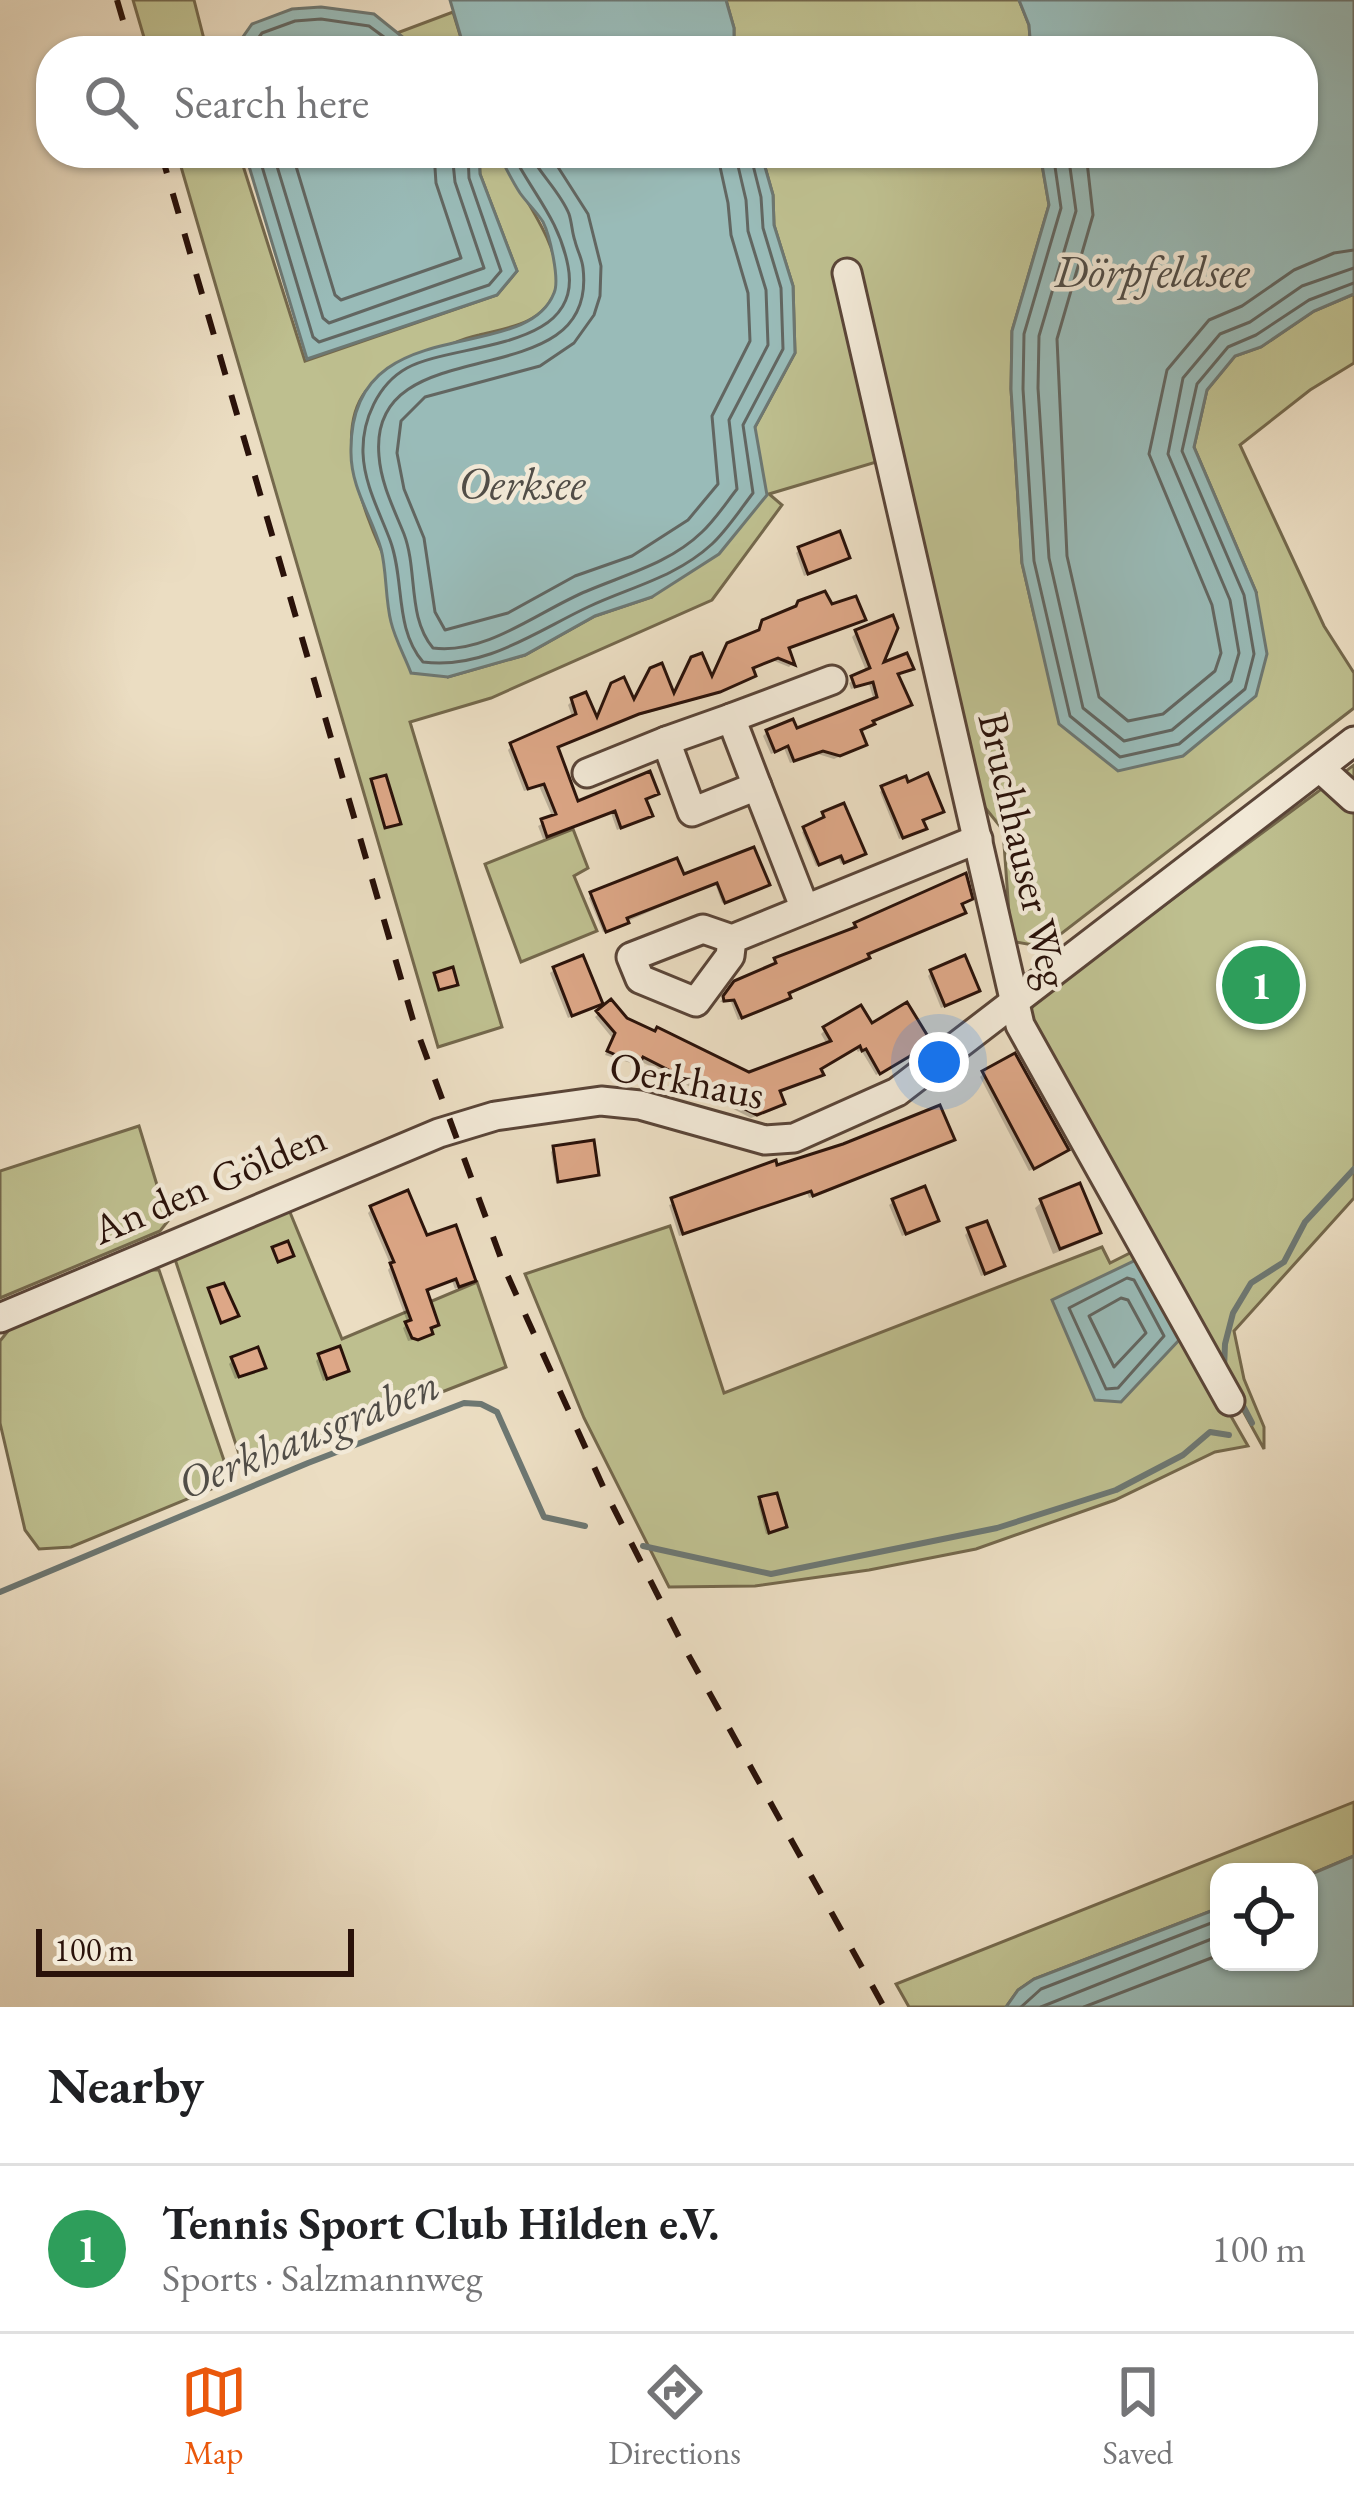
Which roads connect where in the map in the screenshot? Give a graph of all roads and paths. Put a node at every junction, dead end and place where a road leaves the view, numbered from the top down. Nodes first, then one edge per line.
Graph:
1 (847, 273) dead end
2 (832, 680) dead end
3 (731, 718) junction
4 (666, 741) junction
5 (1354, 741) edge
6 (1319, 768) junction
7 (587, 772) dead end
8 (757, 787) junction
9 (1354, 798) edge
10 (978, 839) junction
11 (805, 909) junction
12 (732, 939) dead end
13 (1016, 1004) junction
14 (451, 1128) joint
15 (0, 1318) edge
16 (1230, 1402) dead end

1 - 10 street, Bruchhauser Weg
2 - 3 street
3 - 4 street
3 - 8 street
4 - 7 street
4 - 8 street
5 - 6 street, Oerkhaus
6 - 9 street
6 - 13 street, Oerkhaus
8 - 11 street
10 - 11 street
10 - 13 street, Bruchhauser Weg
11 - 12 street
13 - 14 street, Oerkhaus
13 - 16 street, Bruchhauser Weg
14 - 15 street, An den Gölden

